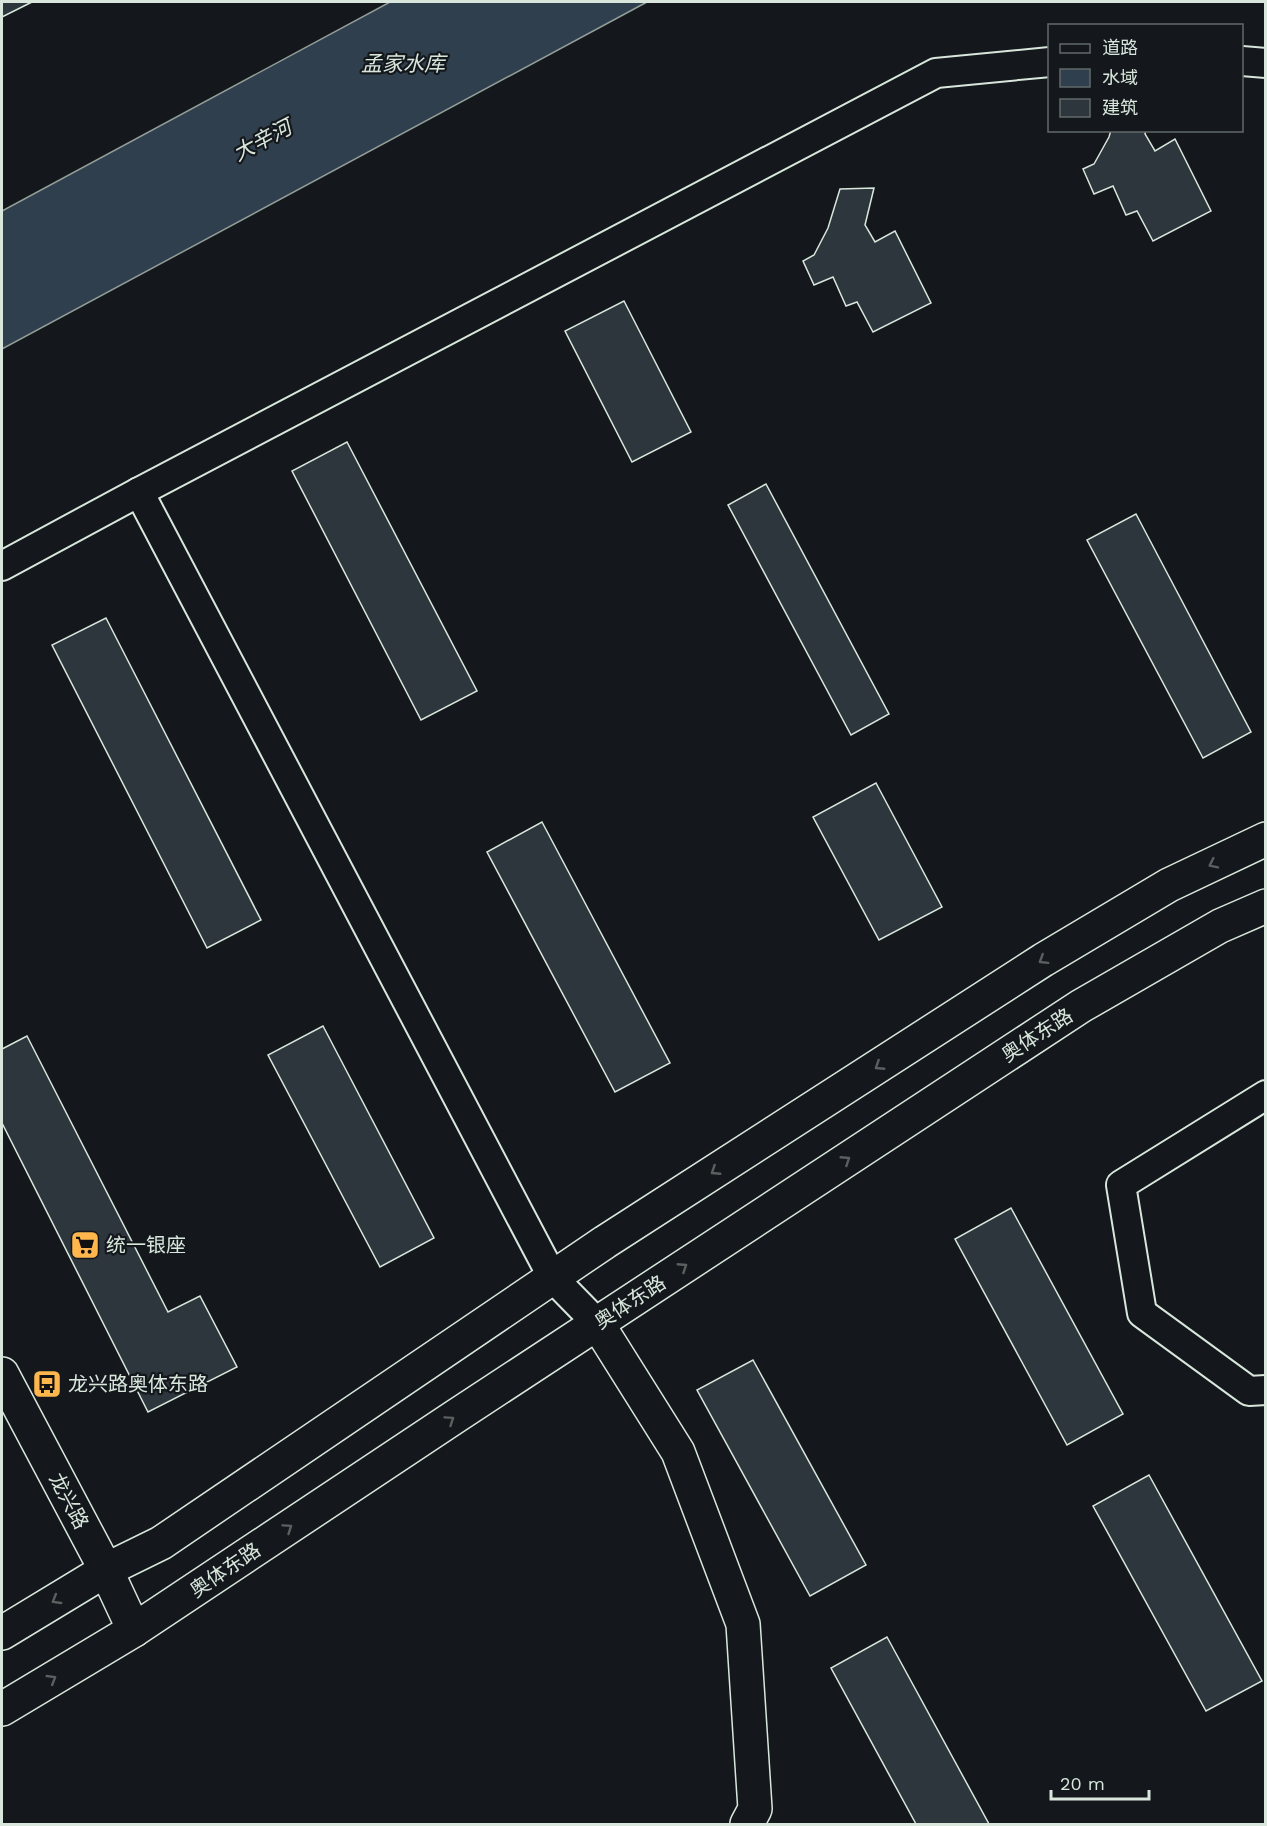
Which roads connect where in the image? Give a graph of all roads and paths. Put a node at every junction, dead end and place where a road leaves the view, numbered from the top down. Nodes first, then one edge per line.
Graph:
1 (1243, 61) edge
2 (1048, 62) edge
3 (1266, 63) edge
4 (140, 492) junction
5 (2, 566) edge
6 (1266, 839) edge
7 (1266, 906) edge
8 (1266, 1095) edge
9 (554, 1278) junction
10 (597, 1323) junction
11 (2, 1374) edge
12 (1266, 1390) edge
13 (106, 1570) junction
14 (134, 1630) junction
15 (2, 1633) edge
16 (2, 1709) edge
17 (747, 1824) edge

1 - 3 street
2 - 4 street
4 - 5 street
4 - 9 street
6 -> 9 main road
10 -> 7 main road, 奥体东路
8 - 12 street
9 - 10 street
9 - 13 main road
14 -> 10 main road, 奥体东路
10 - 17 main road
11 - 13 main road, 龙兴路
13 - 14 main road, 龙兴路
13 -> 15 main road
16 -> 14 main road, 奥体东路

